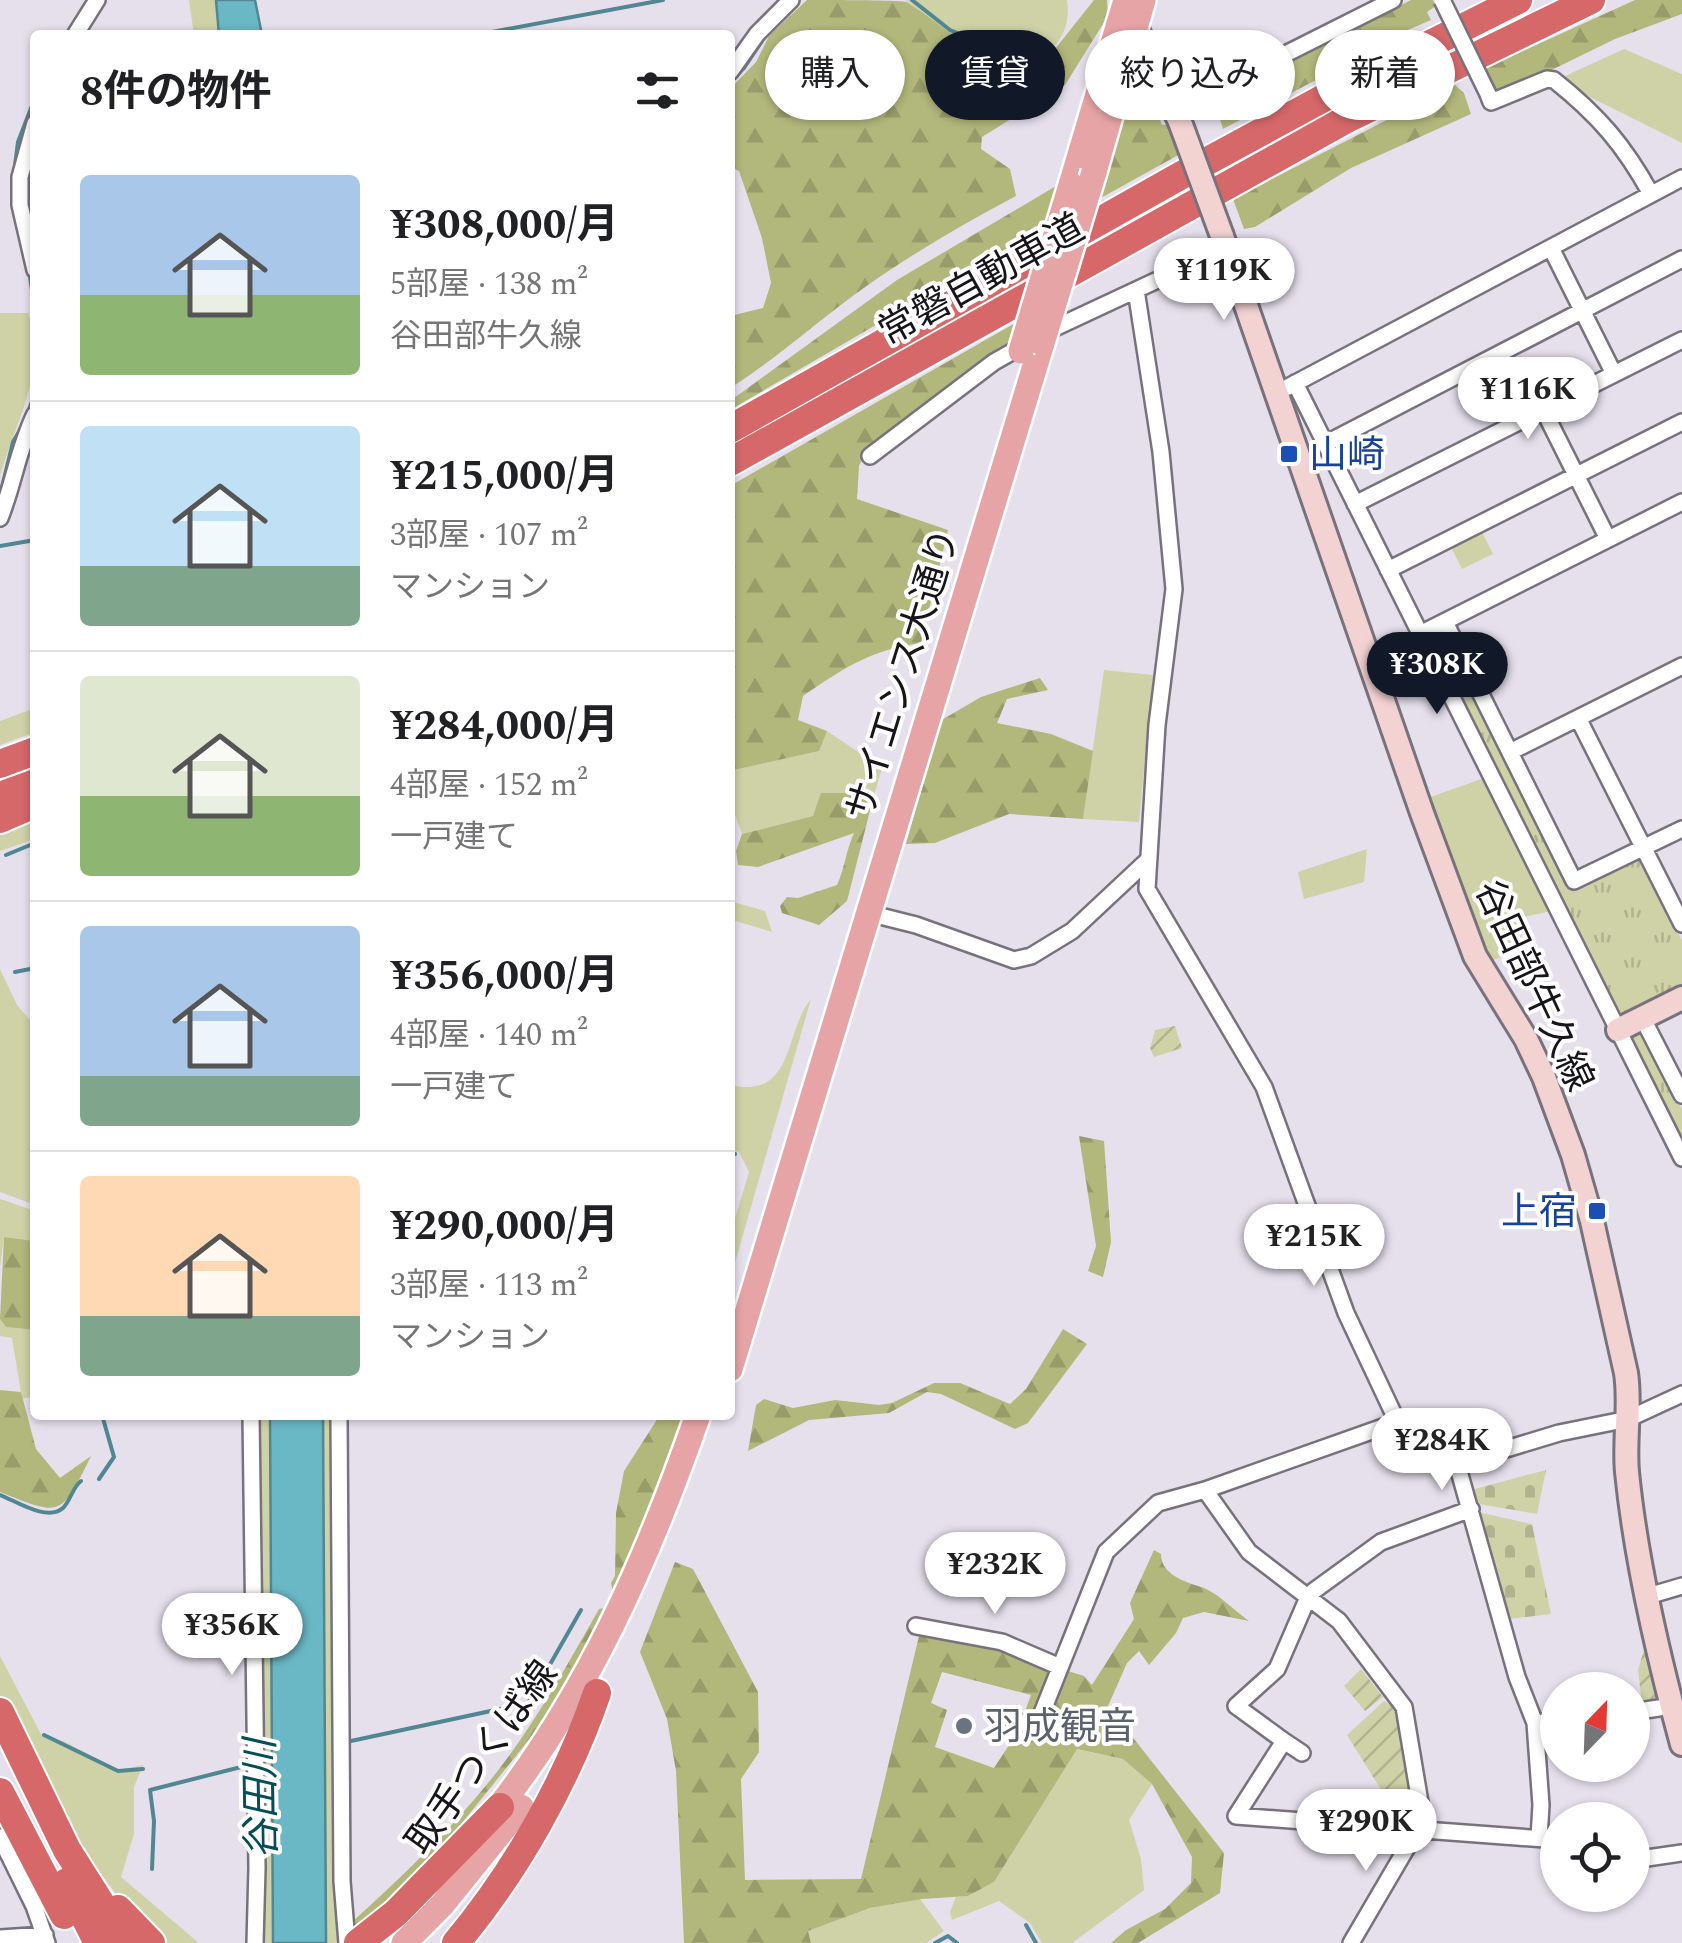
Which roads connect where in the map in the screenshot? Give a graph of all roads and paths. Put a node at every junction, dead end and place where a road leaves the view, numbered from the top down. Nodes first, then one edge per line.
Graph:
1 (97, 0) edge
2 (791, 0) edge
3 (1393, 0) edge
4 (1442, 0) edge
5 (1518, 0) edge
6 (1591, 0) edge
7 (1130, 1) edge
8 (1135, 27) junction
9 (78, 30) edge
10 (1134, 30) edge
11 (1136, 30) edge
12 (1295, 50) edge
13 (735, 65) edge
14 (1107, 120) edge
15 (1177, 120) edge
16 (30, 141) edge
17 (1682, 178) edge
18 (1082, 179) junction
19 (1651, 194) junction
20 (1224, 242) junction
21 (30, 248) edge
22 (1551, 248) junction
23 (1682, 260) edge
24 (1136, 290) junction
25 (1582, 311) junction
26 (1682, 340) edge
27 (1032, 347) junction
28 (1614, 374) junction
29 (1286, 388) junction
30 (1544, 410) junction
31 (1682, 422) edge
32 (30, 425) edge
33 (735, 426) edge
34 (1325, 444) junction
35 (870, 456) dead end
36 (735, 459) edge
37 (1577, 474) junction
38 (1682, 502) edge
39 (1355, 504) junction
40 (0, 518) edge
41 (1608, 539) junction
42 (1388, 570) junction
43 (1445, 622) junction
44 (1420, 634) junction
45 (1682, 666) edge
46 (1578, 718) junction
47 (1510, 752) junction
48 (30, 753) edge
49 (0, 764) edge
50 (30, 785) edge
51 (0, 796) edge
52 (30, 806) edge
53 (0, 820) edge
54 (1682, 829) edge
55 (1644, 848) junction
56 (1149, 859) junction
57 (868, 913) junction
58 (1682, 924) edge
59 (1682, 998) edge
60 (1642, 1018) junction
61 (1618, 1030) junction
62 (1682, 1096) edge
63 (1682, 1158) edge
64 (735, 1298) edge
65 (735, 1352) edge
66 (1682, 1394) edge
67 (1628, 1419) junction
68 (251, 1420) edge
69 (339, 1420) edge
70 (696, 1420) edge
71 (713, 1420) edge
72 (1400, 1421) junction
73 (1457, 1464) junction
74 (1205, 1490) junction
75 (1471, 1509) junction
76 (1682, 1586) edge
77 (1309, 1596) junction
78 (1648, 1596) junction
79 (629, 1611) junction
80 (916, 1626) dead end
81 (1060, 1667) junction
82 (597, 1693) junction
83 (1672, 1706) junction
84 (1650, 1709) edge
85 (0, 1712) edge
86 (1012, 1720) dead end
87 (1540, 1722) edge
88 (1534, 1723) junction
89 (1284, 1741) junction
90 (1682, 1744) edge
91 (1302, 1753) dead end
92 (0, 1755) edge
93 (13, 1798) edge
94 (500, 1806) junction
95 (53, 1819) junction
96 (1421, 1832) junction
97 (0, 1837) edge
98 (1539, 1838) joint
99 (1682, 1853) edge
100 (1650, 1858) edge
101 (0, 1938) edge
102 (46, 1939) edge
103 (79, 1943) edge
104 (98, 1943) edge
105 (126, 1943) edge
106 (151, 1943) edge
107 (255, 1943) edge
108 (348, 1943) edge
109 (358, 1943) edge
110 (380, 1943) edge
111 (404, 1943) edge
112 (456, 1943) edge
113 (1351, 1943) edge

1 - 9 street
2 - 13 street
3 - 12 street
4 - 19 street, bridge
5 - 33 highway, 常磐自動車道
6 - 36 highway, 常磐自動車道
7 - 8 main road, サイエンス大通り
7 - 18 main road, サイエンス大通り
8 - 10 main road, サイエンス大通り
8 - 11 main road, 谷田部牛久線
14 - 18 main road, サイエンス大通り
15 - 20 main road, 谷田部牛久線, bridge
16 - 21 street
17 - 19 street
18 - 27 main road, サイエンス大通り, bridge
19 - 22 street
20 - 24 street
20 - 29 main road, 谷田部牛久線
22 - 25 street
22 - 29 street
23 - 25 street
24 - 35 street
24 - 56 street
25 - 28 street
25 - 34 street
26 - 28 street
27 - 57 main road, サイエンス大通り
27 - 64 main road, サイエンス大通り
28 - 30 street
29 - 34 street
29 - 67 main road, 谷田部牛久線
30 - 37 street
30 - 39 street
31 - 37 street
32 - 40 street
34 - 39 street
37 - 41 street
37 - 42 street
38 - 41 street
39 - 42 street
41 - 43 street
42 - 44 street
43 - 44 street
43 - 47 street
44 - 61 street
45 - 46 street
46 - 47 street
46 - 55 street
47 - 55 street
48 - 49 highway
50 - 51 highway
52 - 53 highway
54 - 55 street
55 - 58 street
56 - 57 street
56 - 72 street
57 - 65 main road, サイエンス大通り
59 - 60 main road
60 - 61 main road
60 - 62 street
61 - 63 street
66 - 67 street
67 - 73 street
67 - 78 main road, 谷田部牛久線
68 - 107 street
69 - 108 street
70 - 79 main road
71 - 79 main road
72 - 73 street
72 - 74 street
73 - 75 street
74 - 77 street
74 - 81 street
75 - 77 street
75 - 88 street
76 - 78 street
77 - 89 street
77 - 96 street
78 - 83 main road, 谷田部牛久線
79 - 82 main road, 取手つくば線
79 - 94 main road, 取手つくば線
80 - 81 street
81 - 86 street
82 - 111 main road, 取手つくば線
82 - 112 highway
83 - 84 street
83 - 90 main road, 谷田部牛久線
85 - 95 highway
87 - 88 street
88 - 98 street
89 - 91 street
89 - 96 street
92 - 93 highway
93 - 103 highway
93 - 104 highway
94 - 109 highway
94 - 110 main road, 取手つくば線
95 - 105 highway
95 - 106 highway
96 - 98 street
96 - 113 street
97 - 102 street
99 - 100 street
101 - 102 street

